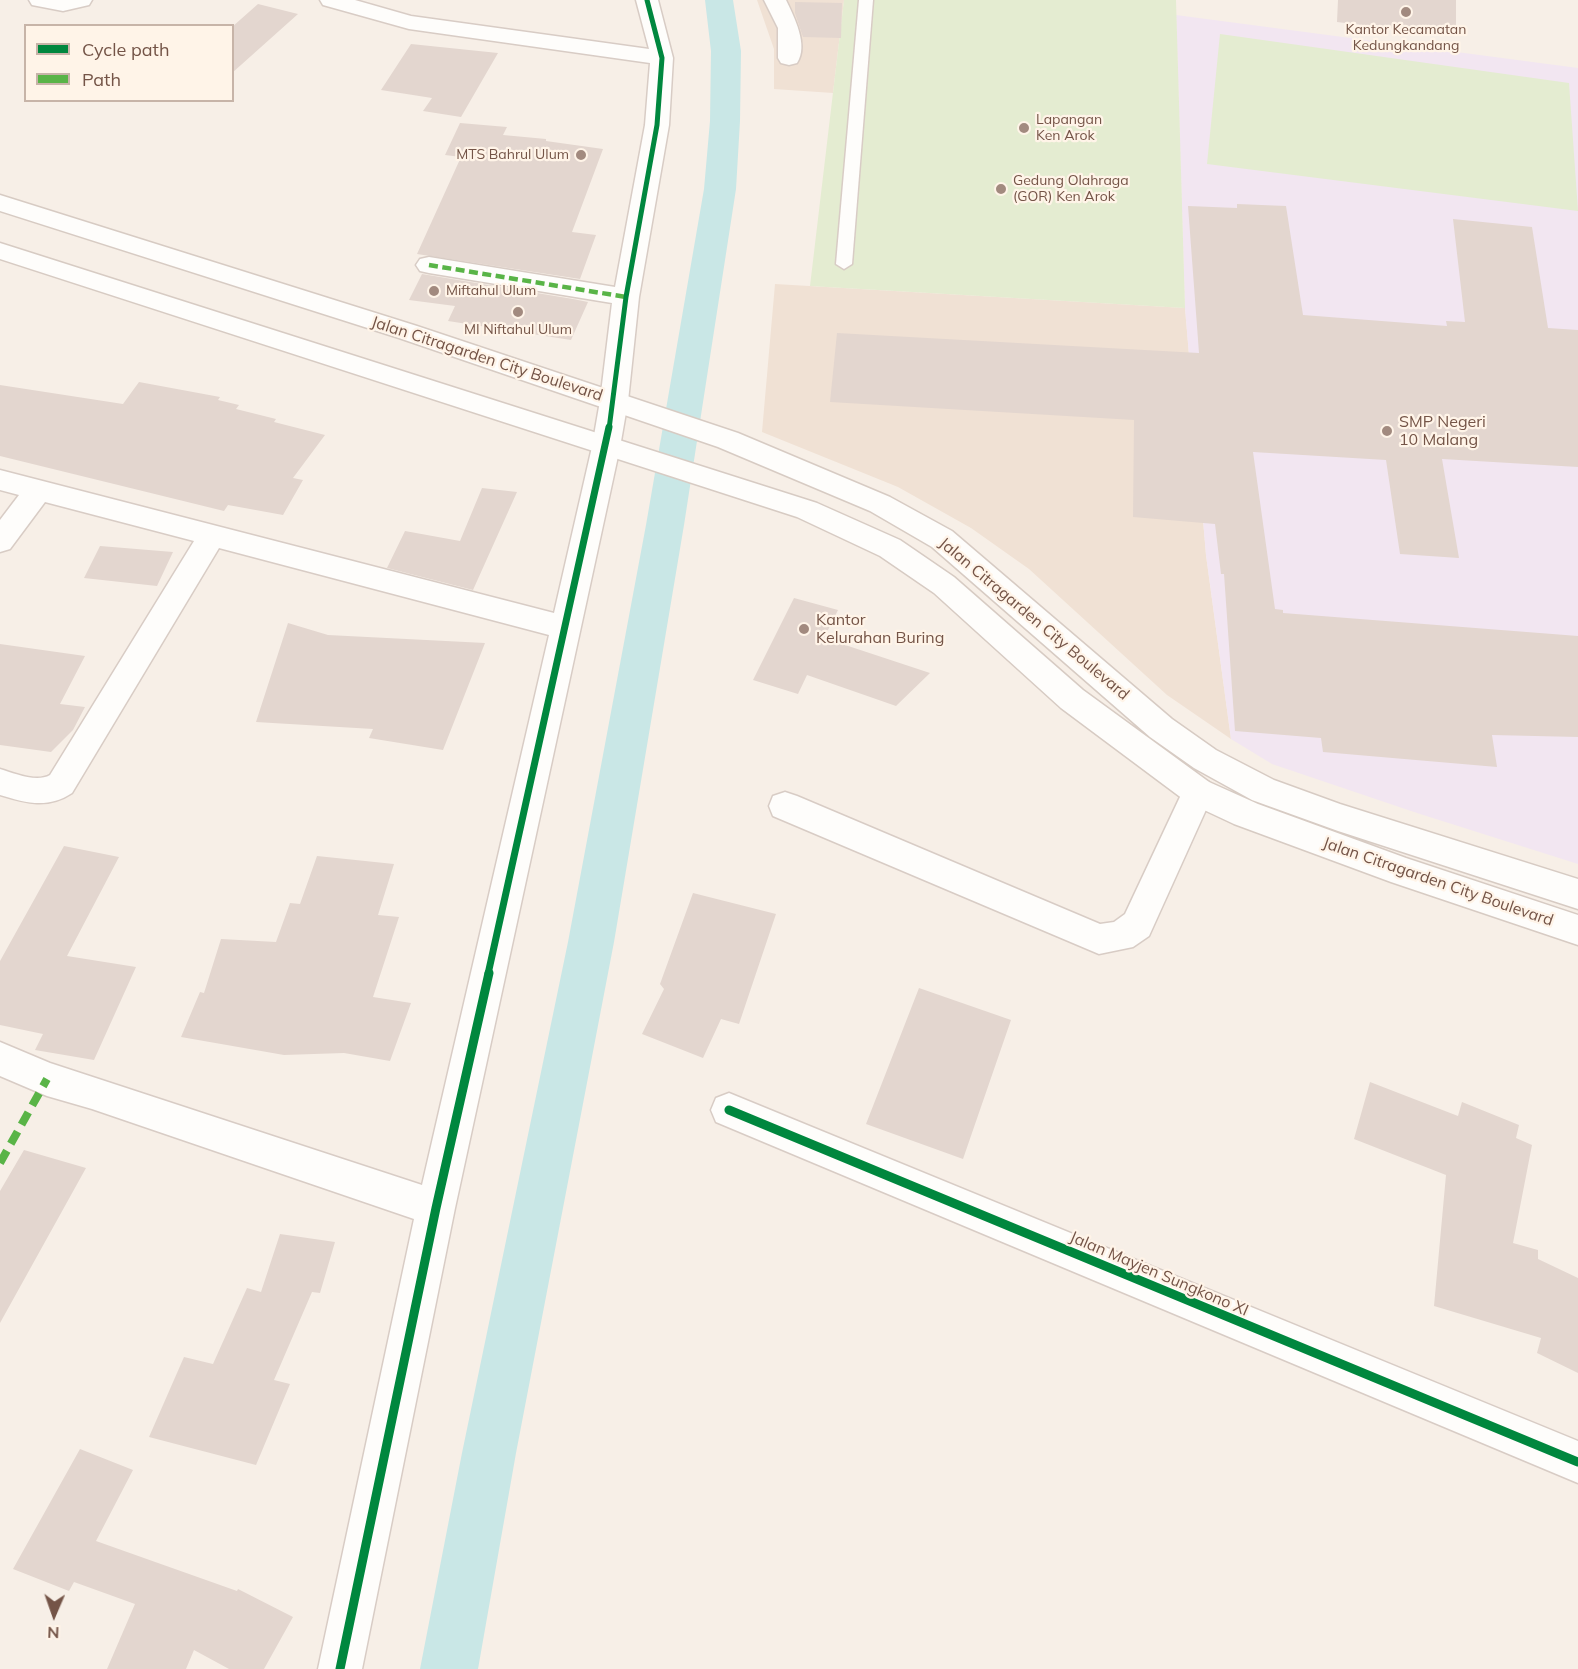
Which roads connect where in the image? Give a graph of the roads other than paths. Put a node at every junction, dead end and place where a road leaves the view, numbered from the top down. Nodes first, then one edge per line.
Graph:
1 (40, 0) edge
2 (81, 0) edge
3 (331, 0) edge
4 (647, 0) edge
5 (775, 0) edge
6 (867, 0) edge
7 (662, 58) junction
8 (789, 58) dead end
9 (0, 203) edge
10 (0, 251) edge
11 (844, 264) dead end
12 (429, 265) dead end
13 (626, 297) junction
14 (626, 405) junction
15 (616, 449) junction
16 (0, 480) edge
17 (39, 489) junction
18 (213, 534) junction
19 (0, 541) edge
20 (567, 628) junction
21 (0, 782) edge
22 (1198, 792) junction
23 (785, 806) dead end
24 (1578, 894) edge
25 (1578, 930) edge
26 (0, 1059) edge
27 (729, 1110) dead end
28 (436, 1208) junction
29 (1578, 1462) edge
30 (340, 1669) edge

1 - 2 street
3 - 7 street
4 - 7 street
5 - 8 street
6 - 11 lane
7 - 13 street
9 - 14 street, Jalan Citragarden City Boulevard
10 - 15 street, Jalan Citragarden City Boulevard
12 - 13 street
13 - 14 street
14 - 15 street
14 - 24 street, Jalan Citragarden City Boulevard
15 - 20 street
15 - 22 street, Jalan Citragarden City Boulevard
16 - 17 street
17 - 18 street
17 - 19 street
18 - 20 street
18 - 21 street
20 - 28 street
22 - 23 street
22 - 25 street, Jalan Citragarden City Boulevard
26 - 28 street
27 - 29 street, Jalan Mayjen Sungkono XI
28 - 30 street

